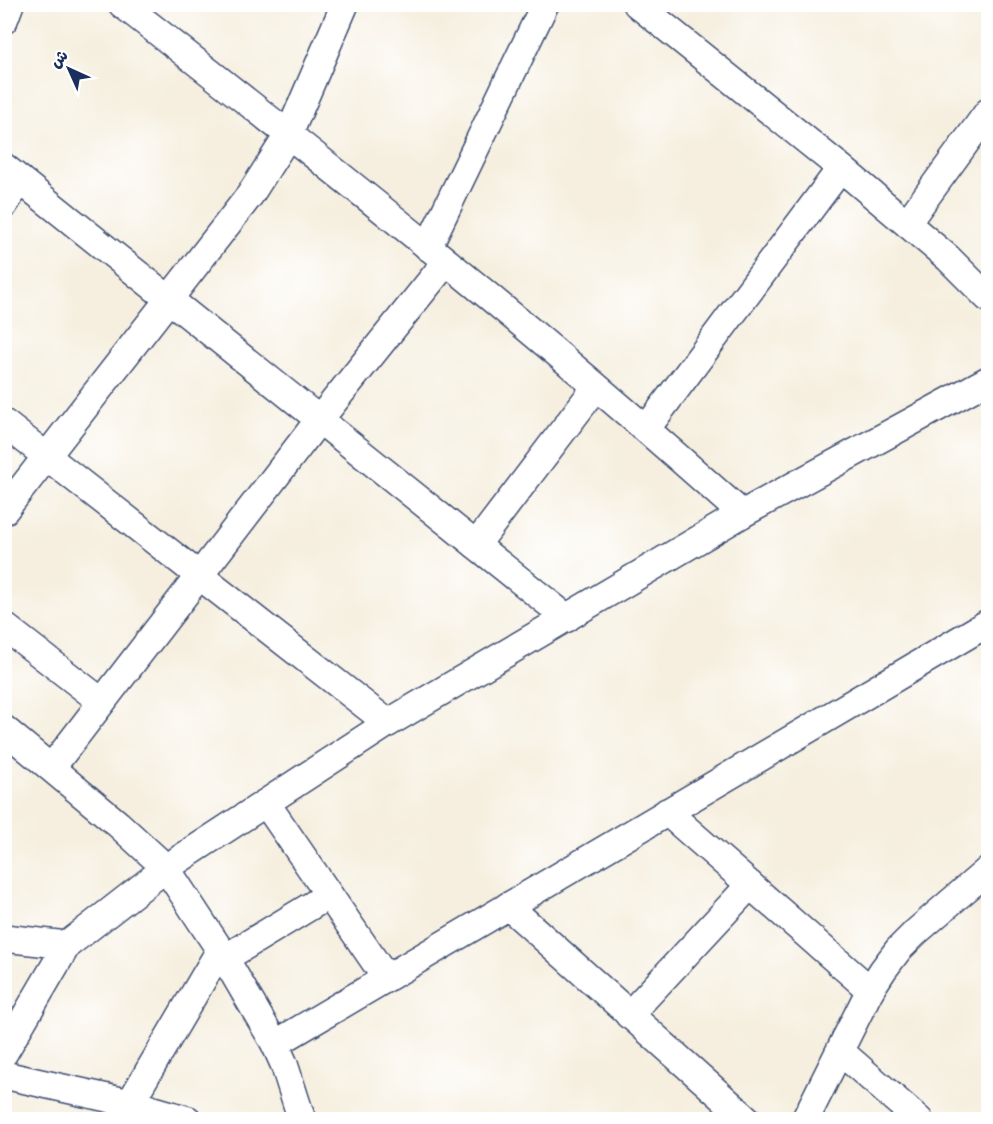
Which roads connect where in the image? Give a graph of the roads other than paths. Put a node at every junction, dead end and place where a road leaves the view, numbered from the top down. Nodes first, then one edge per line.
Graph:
1 (10, 4) edge
2 (345, 4) edge
3 (545, 4) edge
4 (637, 4) edge
5 (125, 6) edge
6 (4, 20) edge
7 (988, 112) edge
8 (289, 134) junction
9 (841, 168) junction
10 (12, 173) edge
11 (4, 205) edge
12 (907, 223) junction
13 (437, 255) junction
14 (988, 298) edge
15 (168, 300) junction
16 (988, 380) edge
17 (596, 387) junction
18 (319, 420) junction
19 (4, 423) edge
20 (647, 428) junction
21 (47, 457) junction
22 (4, 511) edge
23 (742, 514) junction
24 (476, 545) junction
25 (199, 576) junction
26 (567, 618) junction
27 (988, 624) edge
28 (4, 626) edge
29 (102, 702) junction
30 (388, 723) junction
31 (4, 729) edge
32 (52, 767) junction
33 (266, 803) junction
34 (667, 812) junction
35 (166, 868) junction
36 (984, 881) edge
37 (750, 885) junction
38 (329, 895) junction
39 (508, 906) junction
40 (4, 938) edge
41 (67, 945) junction
42 (223, 954) junction
43 (386, 978) junction
44 (870, 990) junction
45 (629, 1015) junction
46 (275, 1044) junction
47 (840, 1051) junction
48 (4, 1053) edge
49 (4, 1075) edge
50 (125, 1111) edge
51 (734, 1115) edge
52 (188, 1119) edge
53 (302, 1119) edge
54 (805, 1119) edge
55 (919, 1119) edge

1 - 6 street
2 - 8 street
3 - 13 street
4 - 9 street
5 - 8 street
7 - 12 street
8 - 13 street
8 - 15 street
9 - 12 street
9 - 20 street
10 - 11 street
10 - 15 street
12 - 14 street
13 - 17 street
13 - 18 street
15 - 18 street
15 - 21 street
16 - 23 street
17 - 20 street
17 - 24 street
18 - 24 street
18 - 25 street
19 - 21 street
20 - 23 street
21 - 22 street
21 - 25 street
23 - 26 street
24 - 26 street
25 - 29 street
25 - 30 street
26 - 30 street
27 - 34 street
28 - 29 street
29 - 32 street
30 - 33 street
31 - 32 street
32 - 35 street
33 - 35 street
33 - 38 street
34 - 37 street
34 - 39 street
35 - 41 street
35 - 42 street
36 - 44 street
37 - 44 street
37 - 45 street
38 - 42 street
38 - 43 street
39 - 43 street
39 - 45 street
40 - 41 street
41 - 48 street
42 - 46 street
42 - 50 street
43 - 46 street
44 - 47 street
45 - 51 street
46 - 53 street
47 - 54 street
47 - 55 street
49 - 50 street
50 - 52 street

